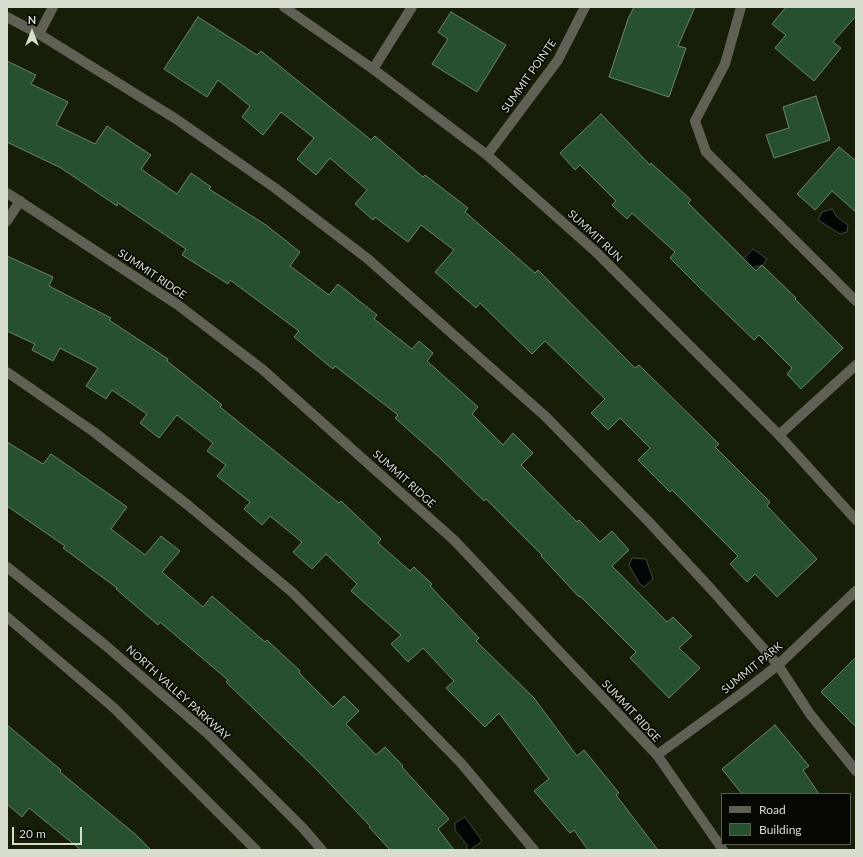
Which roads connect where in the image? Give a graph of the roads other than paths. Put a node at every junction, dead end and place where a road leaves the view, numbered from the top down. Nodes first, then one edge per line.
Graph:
1 (53, 7) edge
2 (284, 7) edge
3 (412, 7) edge
4 (585, 7) edge
5 (741, 7) edge
6 (7, 17) edge
7 (39, 34) junction
8 (373, 69) junction
9 (487, 156) junction
10 (7, 193) edge
11 (20, 201) junction
12 (7, 221) edge
13 (856, 301) edge
14 (856, 366) edge
15 (7, 372) edge
16 (778, 435) junction
17 (856, 520) edge
18 (7, 567) edge
19 (856, 591) edge
20 (7, 617) edge
21 (778, 665) junction
22 (657, 755) junction
23 (856, 771) edge
24 (256, 850) edge
25 (322, 850) edge
26 (534, 850) edge
27 (722, 850) edge

1 - 7 street
2 - 8 street, SUMMIT RUN
3 - 8 street
4 - 9 street, SUMMIT POINTE
5 - 13 street
6 - 7 street
7 - 21 street
8 - 9 street, SUMMIT RUN
9 - 16 street, SUMMIT RUN
10 - 11 street, SUMMIT RIDGE
11 - 12 street
11 - 22 street, SUMMIT RIDGE
14 - 16 street
15 - 26 street
16 - 17 street, SUMMIT RUN
18 - 25 street, NORTH VALLEY PARKWAY
19 - 21 street, SUMMIT PARK
20 - 24 street
21 - 22 street, SUMMIT PARK
21 - 23 street
22 - 27 street, SUMMIT RIDGE

